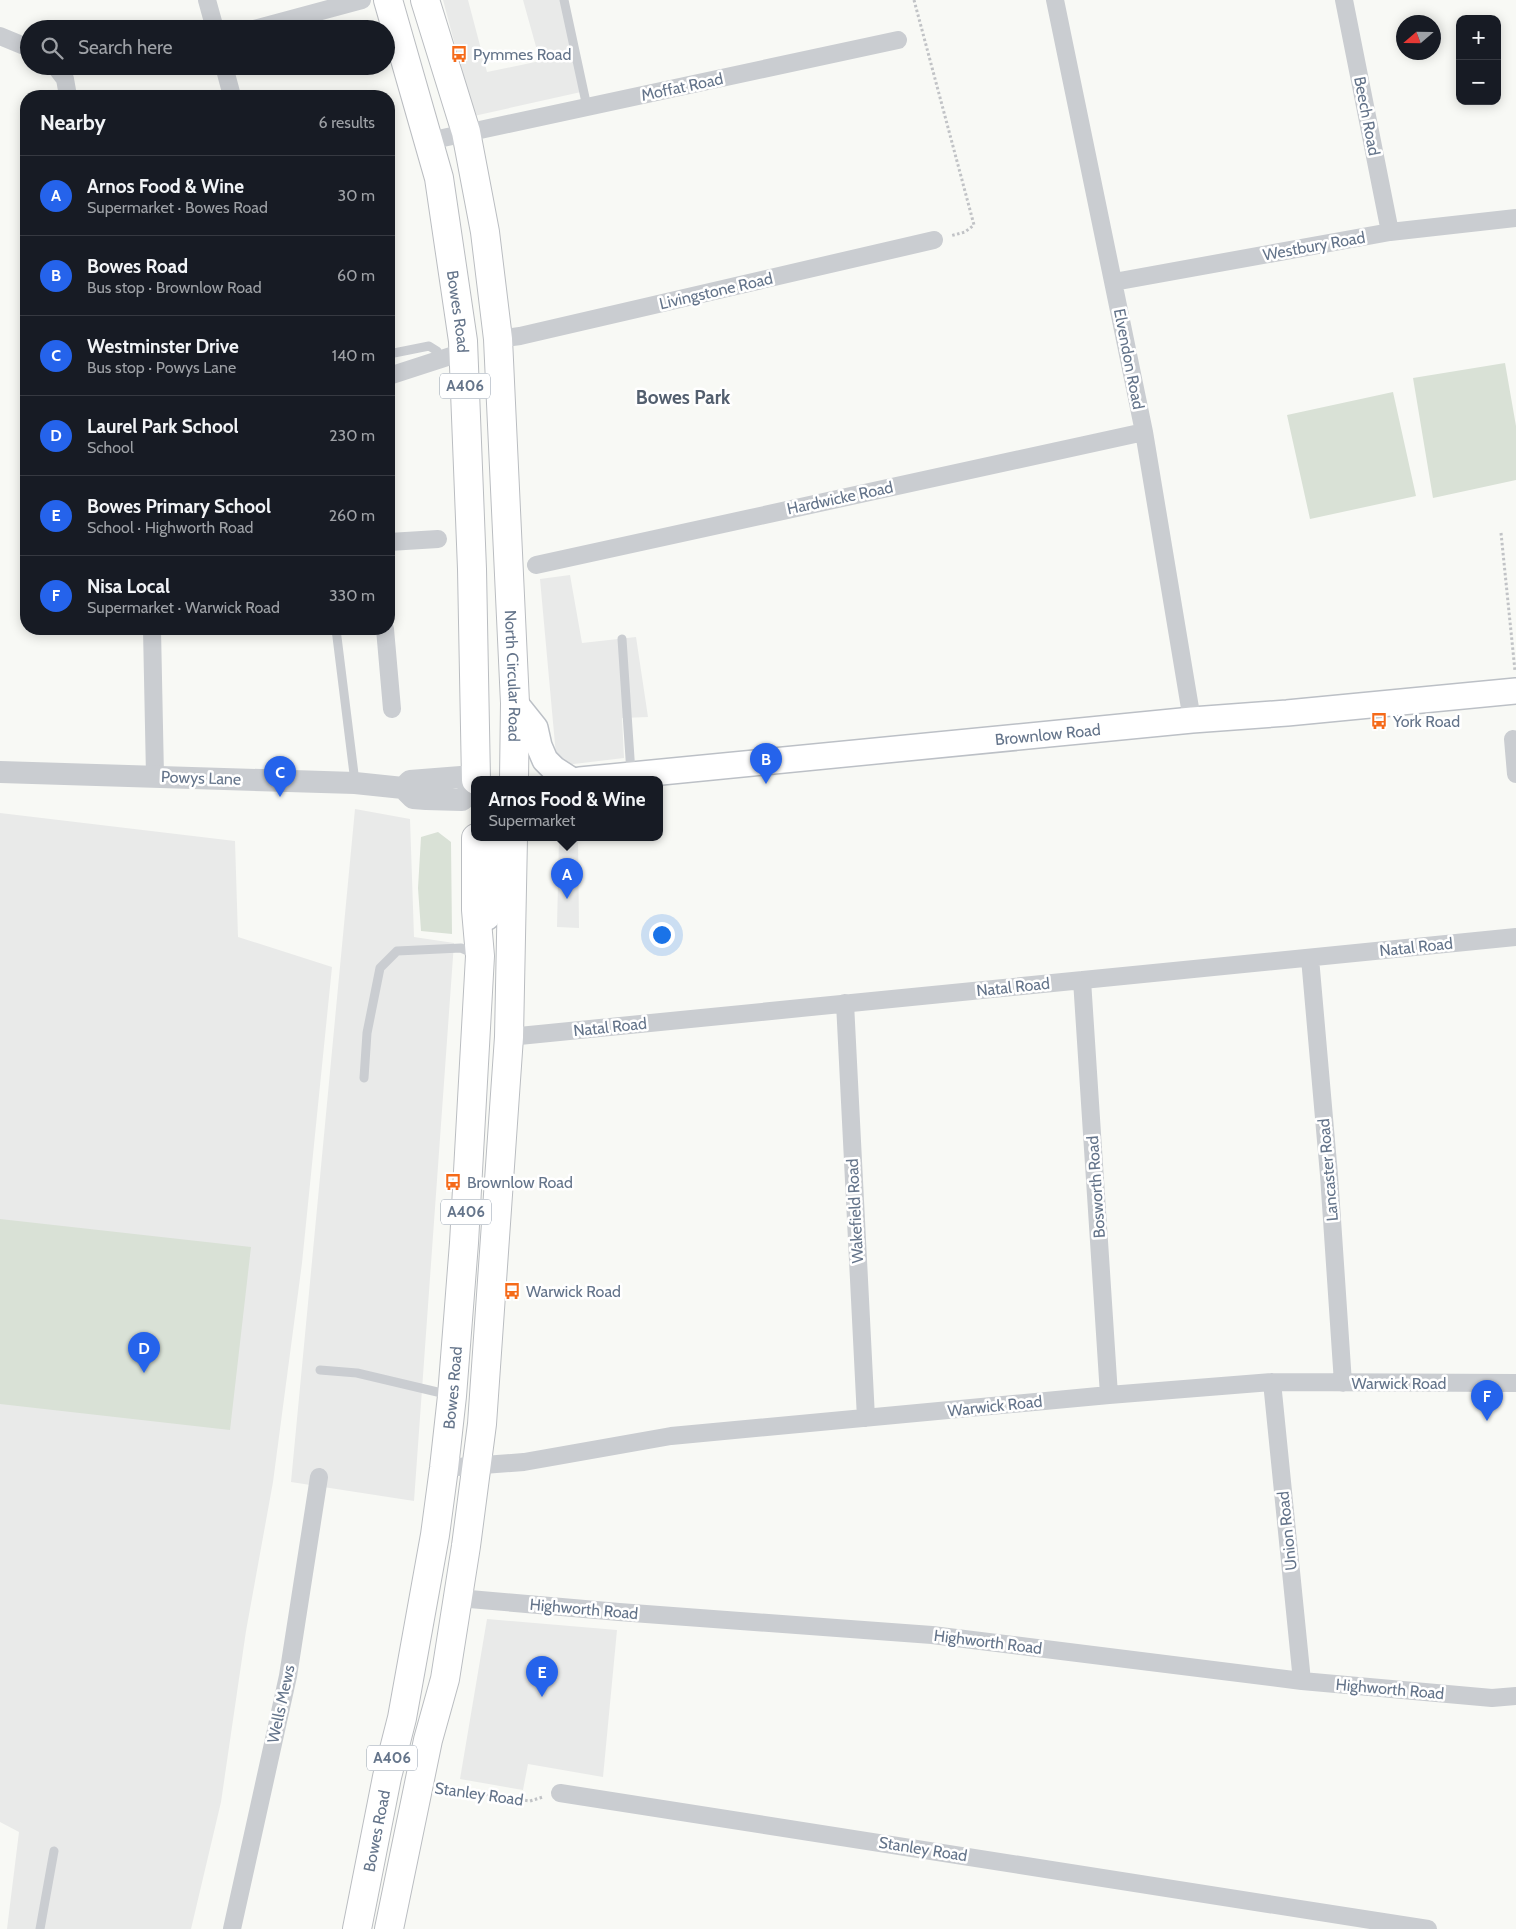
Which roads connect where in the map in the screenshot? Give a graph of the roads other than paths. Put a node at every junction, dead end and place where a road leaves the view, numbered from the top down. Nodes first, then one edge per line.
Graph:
1 (206, 0) edge
2 (362, 0) edge
3 (388, 0) edge
4 (425, 0) edge
5 (564, 0) edge
6 (1054, 0) edge
7 (1344, 0) edge
8 (212, 20) edge
9 (288, 20) edge
10 (394, 20) edge
11 (395, 24) edge
12 (0, 36) edge
13 (898, 40) dead end
14 (20, 44) edge
15 (62, 75) edge
16 (226, 75) edge
17 (67, 90) edge
18 (230, 90) edge
19 (587, 107) junction
20 (466, 132) junction
21 (429, 141) junction
22 (1516, 218) edge
23 (1390, 232) junction
24 (934, 240) road end
25 (1114, 282) junction
26 (498, 339) junction
27 (395, 353) edge
28 (452, 356) junction
29 (395, 374) edge
30 (1144, 432) junction
31 (438, 539) dead end
32 (395, 542) edge
33 (536, 565) dead end
34 (152, 635) edge
35 (337, 635) edge
36 (386, 635) edge
37 (622, 639) dead end
38 (1516, 692) edge
39 (515, 703) junction
40 (392, 709) dead end
41 (1192, 720) junction
42 (1513, 739) dead end
43 (0, 772) edge
44 (1516, 774) edge
45 (155, 776) junction
46 (476, 776) edge
47 (514, 776) edge
48 (565, 776) edge
49 (631, 776) joint
50 (355, 783) junction
51 (471, 792) edge
52 (476, 841) edge
53 (491, 841) edge
54 (513, 841) edge
55 (1516, 937) edge
56 (480, 956) junction
57 (1310, 958) junction
58 (1082, 980) junction
59 (845, 1003) junction
60 (509, 1036) junction
61 (364, 1078) dead end
62 (320, 1370) dead end
63 (1272, 1382) junction
64 (1343, 1383) junction
65 (1516, 1383) edge
66 (1109, 1394) junction
67 (452, 1396) junction
68 (866, 1418) junction
69 (476, 1465) junction
70 (444, 1468) junction
71 (319, 1477) dead end
72 (458, 1598) junction
73 (1302, 1681) junction
74 (1516, 1696) edge
75 (560, 1793) road end
76 (54, 1851) dead end
77 (1380, 1926) edge
78 (40, 1929) edge
79 (232, 1929) edge
80 (356, 1929) edge
81 (389, 1929) edge
82 (1428, 1929) edge

1 - 8 street
2 - 9 street
3 - 10 highway, Bowes Road / A406
4 - 20 highway, A406
5 - 19 lane
6 - 25 street, Elvendon Road
7 - 23 street, Beech Road
11 - 21 highway, Bowes Road / A406
12 - 14 street
13 - 19 street, Moffat Road
15 - 17 street
16 - 18 street
19 - 20 street, Moffat Road
20 - 21 street, Moffat Road
20 - 26 highway, A406
21 - 28 highway, Bowes Road / A406
22 - 23 street, Westbury Road
23 - 25 street, Westbury Road
24 - 26 street, Livingstone Road
25 - 30 street, Elvendon Road
26 - 39 highway, North Circular Road / A406
27 - 28 lane
28 - 29 street
28 - 46 highway, Bowes Road / A406
30 - 33 street, Hardwicke Road
30 - 41 street, Elvendon Road
31 - 32 street
34 - 45 street
35 - 50 lane
36 - 40 street
37 - 49 lane
38 - 41 main road, Brownlow Road
39 - 47 highway, North Circular Road / A406
39 - 48 main road
41 - 49 main road, Brownlow Road
42 - 44 street
43 - 45 street, Powys Lane
45 - 50 street, Powys Lane
50 - 51 street, Powys Lane
52 - 56 highway, Bowes Road / A406
53 - 56 main road, A406
54 - 60 highway, Bowes Road / A406
55 - 57 street, Natal Road
56 - 61 lane
56 - 67 highway, Bowes Road / A406
57 - 58 street, Natal Road
57 - 64 street, Lancaster Road
58 - 59 street, Natal Road
58 - 66 street, Bosworth Road
59 - 60 street, Natal Road
59 - 68 street, Wakefield Road
60 - 69 highway, Bowes Road / A406
62 - 67 lane
63 - 64 street, Warwick Road
63 - 66 street, Warwick Road
63 - 73 street, Union Road
64 - 65 street, Warwick Road
66 - 68 street, Warwick Road
67 - 70 highway, Bowes Road / A406
68 - 69 street, Warwick Road
69 - 70 street, Warwick Road
69 - 72 highway, Bowes Road / A406
70 - 80 highway, Bowes Road / A406
71 - 79 street, Wells Mews
72 - 73 street, Highworth Road
72 - 81 highway, Bowes Road / A406
73 - 74 street, Highworth Road
75 - 77 street, Stanley Road
76 - 78 lane
77 - 82 street, Stanley Road

